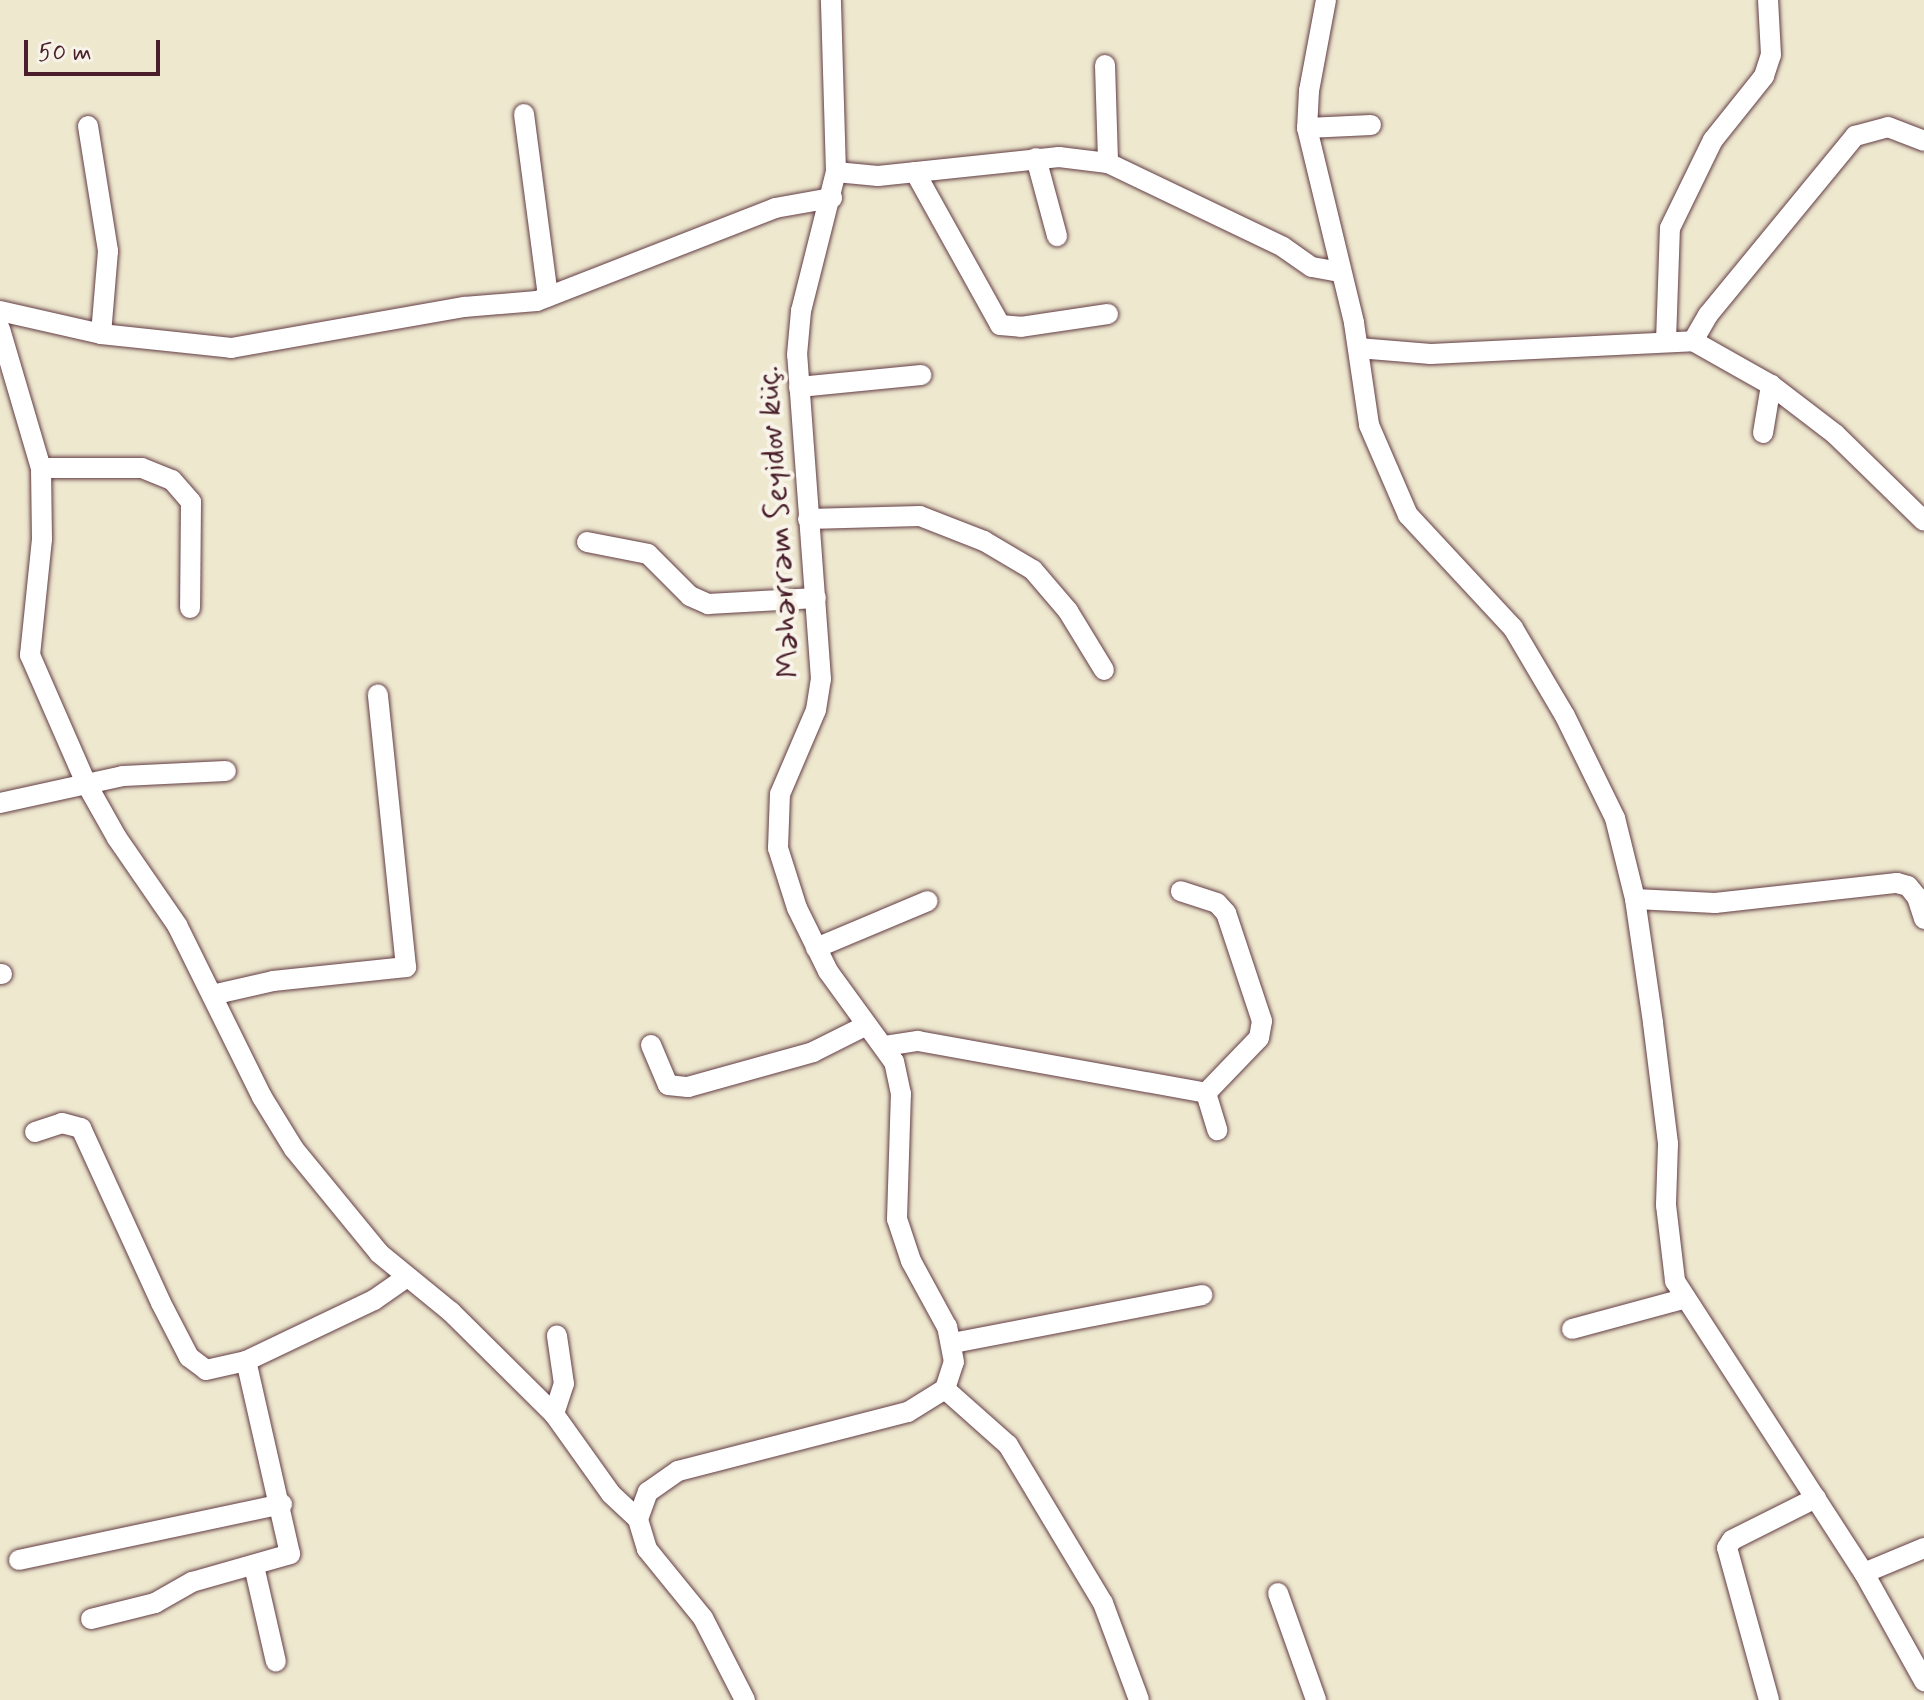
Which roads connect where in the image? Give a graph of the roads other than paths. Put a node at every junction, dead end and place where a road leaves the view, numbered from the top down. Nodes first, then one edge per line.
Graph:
1 (831, 0) edge
2 (1326, 0) edge
3 (1768, 0) edge
4 (1105, 65) dead end
5 (524, 114) dead end
6 (1371, 125) dead end
7 (88, 126) dead end
8 (1307, 128) junction
9 (1924, 141) edge
10 (1036, 158) junction
11 (1108, 163) junction
12 (836, 172) junction
13 (915, 172) junction
14 (832, 198) junction
15 (1057, 236) dead end
16 (1341, 272) junction
17 (548, 296) junction
18 (1108, 314) dead end
19 (1, 319) edge
20 (101, 334) junction
21 (1666, 341) junction
22 (1693, 341) junction
23 (1358, 348) junction
24 (921, 375) dead end
25 (1771, 385) junction
26 (799, 387) junction
27 (1763, 433) dead end
28 (41, 468) junction
29 (808, 519) junction
30 (1924, 521) edge
31 (587, 542) dead end
32 (816, 598) junction
33 (190, 608) dead end
34 (1104, 670) dead end
35 (378, 694) dead end
36 (226, 771) dead end
37 (86, 783) junction
38 (0, 803) edge
39 (1181, 891) dead end
40 (1635, 899) junction
41 (928, 901) dead end
42 (1924, 919) edge
43 (816, 948) junction
44 (212, 995) junction
45 (867, 1025) junction
46 (651, 1045) dead end
47 (885, 1046) junction
48 (1206, 1093) junction
49 (1217, 1130) dead end
50 (35, 1132) dead end
51 (405, 1278) junction
52 (1202, 1295) dead end
53 (1683, 1299) junction
54 (1572, 1329) dead end
55 (557, 1336) dead end
56 (953, 1343) junction
57 (246, 1361) junction
58 (945, 1389) junction
59 (554, 1414) junction
60 (1816, 1498) junction
61 (282, 1504) junction
62 (638, 1519) junction
63 (1924, 1548) edge
64 (19, 1560) dead end
65 (254, 1566) junction
66 (1864, 1573) junction
67 (1278, 1593) dead end
68 (91, 1619) dead end
69 (276, 1662) dead end
70 (1924, 1681) edge
71 (745, 1700) edge
72 (1139, 1700) edge
73 (1316, 1700) edge
74 (1769, 1700) edge

1 - 12 street, Məhərrəm Seyidov küç.
2 - 8 street
3 - 21 street
4 - 11 street
5 - 17 street
6 - 8 street
7 - 20 street
8 - 16 street
9 - 22 street
10 - 11 street
10 - 13 street
10 - 15 street
11 - 16 street
12 - 13 street
12 - 14 street, Məhərrəm Seyidov küç.
13 - 18 street
14 - 17 street
14 - 26 street, Məhərrəm Seyidov küç.
16 - 23 street
17 - 20 street
19 - 20 street
19 - 28 street
21 - 22 street
21 - 23 street
22 - 25 street
23 - 40 street
24 - 26 street
25 - 27 street
25 - 30 street
26 - 29 street, Məhərrəm Seyidov küç.
28 - 33 street
28 - 37 street
29 - 32 street, Məhərrəm Seyidov küç.
29 - 34 street
31 - 32 street
32 - 43 street, Məhərrəm Seyidov küç.
35 - 44 street
36 - 37 street
37 - 38 street
37 - 44 street
39 - 48 street
40 - 42 street
40 - 53 street
41 - 43 street
43 - 45 street, Məhərrəm Seyidov küç.
44 - 51 street
45 - 46 street
45 - 47 street, Məhərrəm Seyidov küç.
47 - 48 street
47 - 56 street, Məhərrəm Seyidov küç.
48 - 49 street
50 - 57 street
51 - 57 street
51 - 59 street
52 - 56 street
53 - 54 street
53 - 60 street
55 - 59 street
56 - 58 street
57 - 61 street
58 - 62 street
58 - 72 street
59 - 62 street
60 - 66 street
60 - 74 street
61 - 64 street
61 - 65 street
62 - 71 street
63 - 66 street
65 - 68 street
65 - 69 street
66 - 70 street
67 - 73 street

